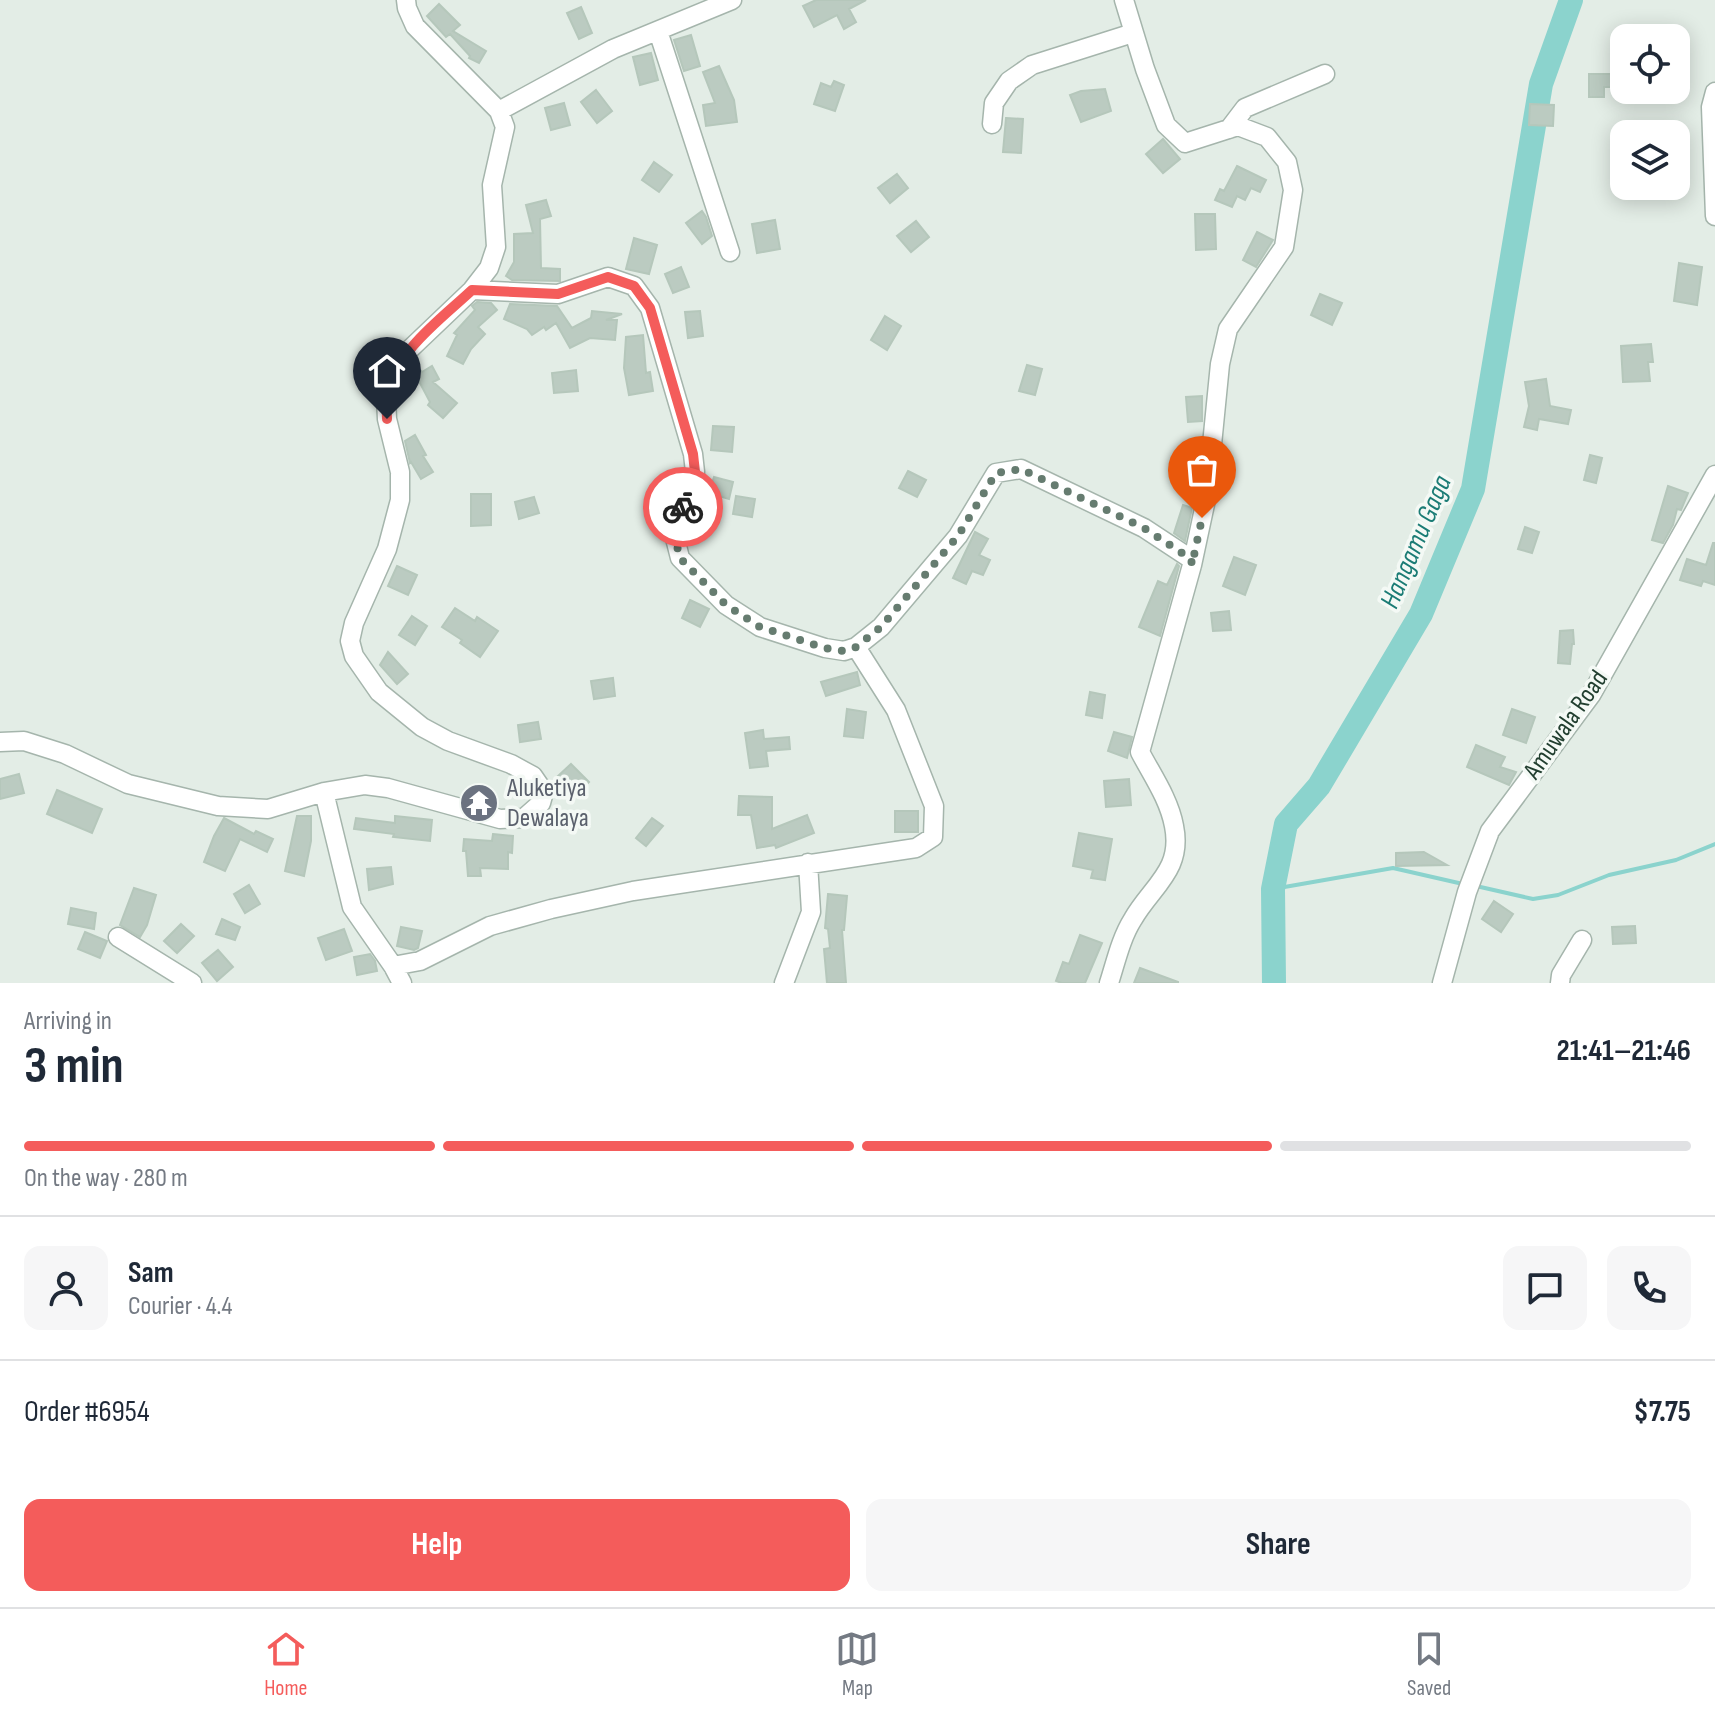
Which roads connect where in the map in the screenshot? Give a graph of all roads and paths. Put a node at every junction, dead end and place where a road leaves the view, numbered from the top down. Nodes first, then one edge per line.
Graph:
1 (406, 0) edge
2 (732, 0) edge
3 (1124, 0) edge
4 (658, 31) junction
5 (1133, 33) junction
6 (1325, 74) dead end
7 (1715, 92) edge
8 (499, 111) junction
9 (992, 124) dead end
10 (1229, 129) junction
11 (1715, 216) edge
12 (730, 252) dead end
13 (472, 290) junction
14 (1715, 475) edge
15 (1192, 565) junction
16 (856, 647) junction
17 (0, 742) edge
18 (324, 792) junction
19 (808, 863) junction
20 (118, 937) dead end
21 (1582, 940) dead end
22 (398, 975) edge
23 (187, 982) edge
24 (784, 983) edge
25 (1109, 983) edge
26 (1442, 983) edge
27 (1560, 983) edge

1 - 8 street
2 - 4 street
3 - 5 street
4 - 8 street
4 - 12 street
5 - 9 street
5 - 10 street
6 - 10 street
7 - 11 street
8 - 13 street
10 - 15 street
13 - 16 street
13 - 18 street
14 - 26 street, Amuwala Road
15 - 16 street
15 - 25 street
16 - 19 street
17 - 18 street
18 - 22 street
19 - 22 street
19 - 24 street
20 - 23 street
21 - 27 street

